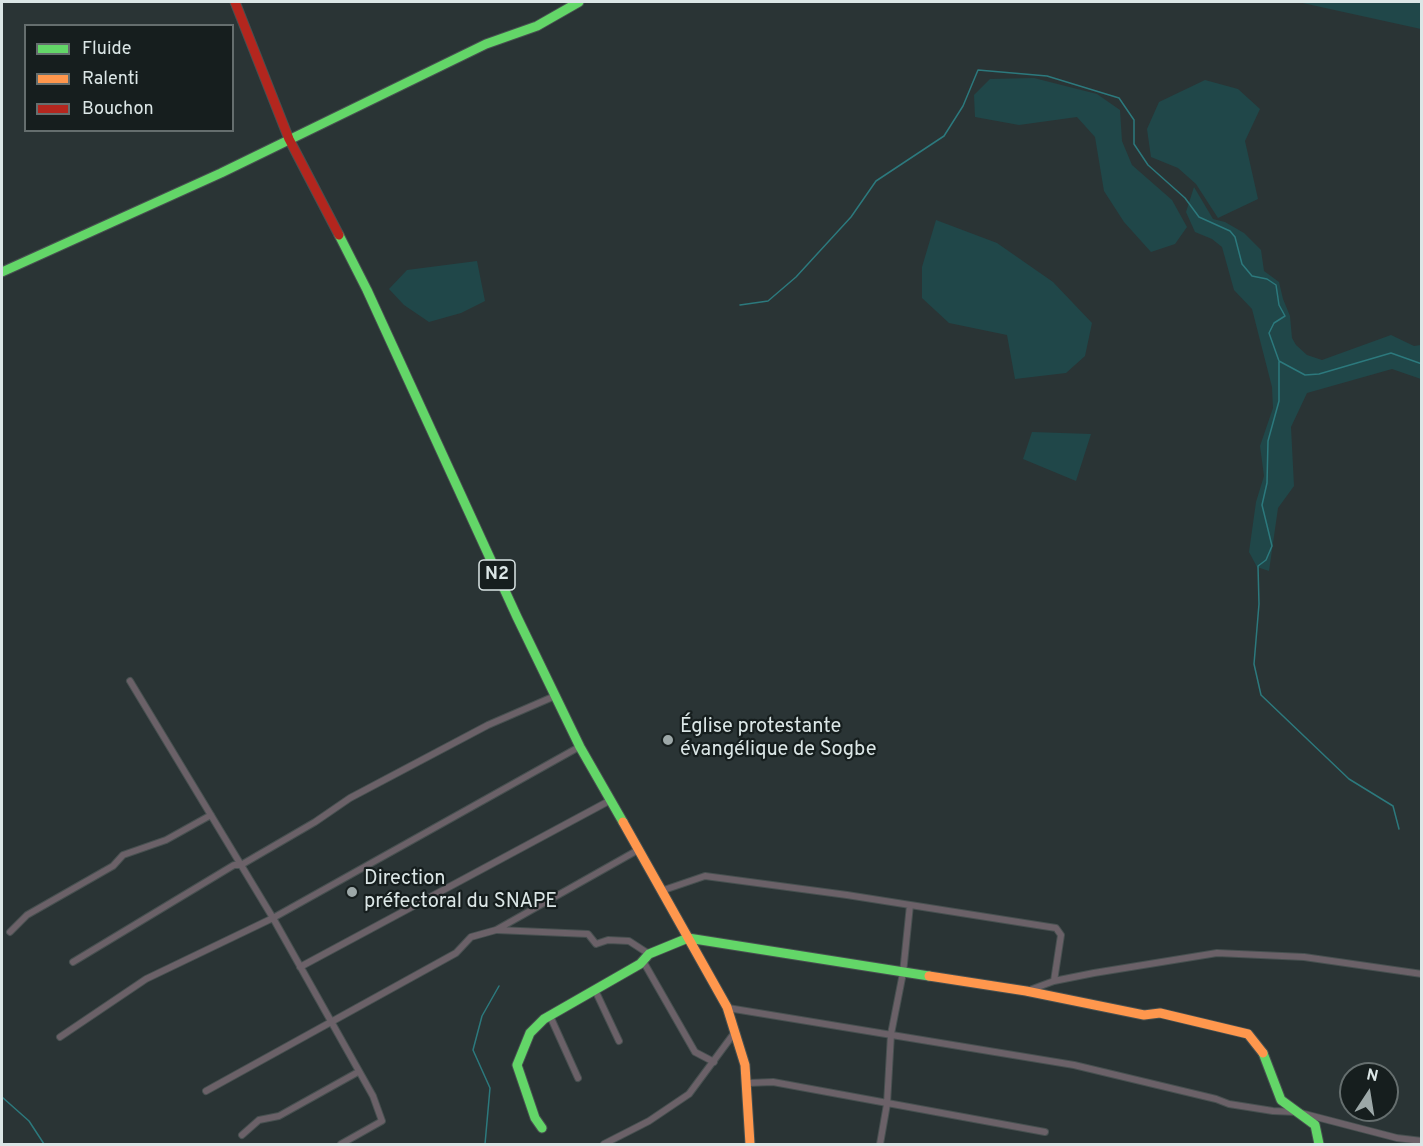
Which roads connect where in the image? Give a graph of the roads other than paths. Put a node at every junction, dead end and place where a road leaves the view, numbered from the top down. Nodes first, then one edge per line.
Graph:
1 (235, 2) edge
2 (579, 2) edge
3 (289, 139) junction
4 (2, 272) edge
5 (130, 681) dead end
6 (556, 696) junction
7 (580, 747) junction
8 (609, 801) junction
9 (211, 815) junction
10 (638, 850) junction
11 (241, 865) junction
12 (661, 891) junction
13 (910, 905) junction
14 (273, 918) junction
15 (496, 930) junction
16 (10, 932) dead end
17 (688, 938) junction
18 (646, 957) junction
19 (74, 962) dead end
20 (300, 967) junction
21 (903, 973) junction
22 (1422, 974) edge
23 (1054, 981) junction
24 (595, 990) junction
25 (1026, 991) junction
26 (726, 1008) junction
27 (550, 1016) junction
28 (331, 1021) junction
29 (735, 1029) junction
30 (891, 1034) junction
31 (60, 1037) dead end
32 (619, 1041) dead end
33 (714, 1062) junction
34 (358, 1072) junction
35 (578, 1078) dead end
36 (748, 1083) junction
37 (206, 1091) dead end
38 (887, 1104) junction
39 (1297, 1112) junction
40 (542, 1128) dead end
41 (1045, 1132) dead end
42 (242, 1135) dead end
43 (1422, 1141) edge
44 (341, 1144) edge
45 (604, 1144) edge
46 (750, 1144) edge
47 (880, 1144) edge
48 (1319, 1144) edge

1 - 3 main road, N2
2 - 3 main road
3 - 4 main road
3 - 6 main road, N2
5 - 9 street
6 - 7 main road, N2
6 - 11 street
7 - 8 main road, N2
7 - 14 street
8 - 10 main road, N2
8 - 20 street
9 - 11 street
9 - 16 street
10 - 12 main road, N2
10 - 15 street
11 - 14 street
11 - 19 street
12 - 13 street
12 - 17 main road, N2
13 - 21 street
13 - 23 street
14 - 20 street
14 - 31 street
15 - 18 street
15 - 28 street
17 - 18 main road
17 - 21 main road
17 - 26 main road, N2
18 - 24 main road
18 - 33 street
20 - 28 street
21 - 25 main road
21 - 30 street
22 - 23 street
23 - 25 street
24 - 27 main road
24 - 32 street
25 - 39 main road
26 - 29 main road, N2
26 - 30 street
27 - 35 street
27 - 40 main road
28 - 34 street
28 - 37 street
29 - 33 street
29 - 36 main road, N2
30 - 38 street
30 - 39 street
33 - 45 street
34 - 42 street
34 - 44 street
36 - 38 street
36 - 46 main road, N2
38 - 41 street
38 - 47 street
39 - 43 street
39 - 48 main road

